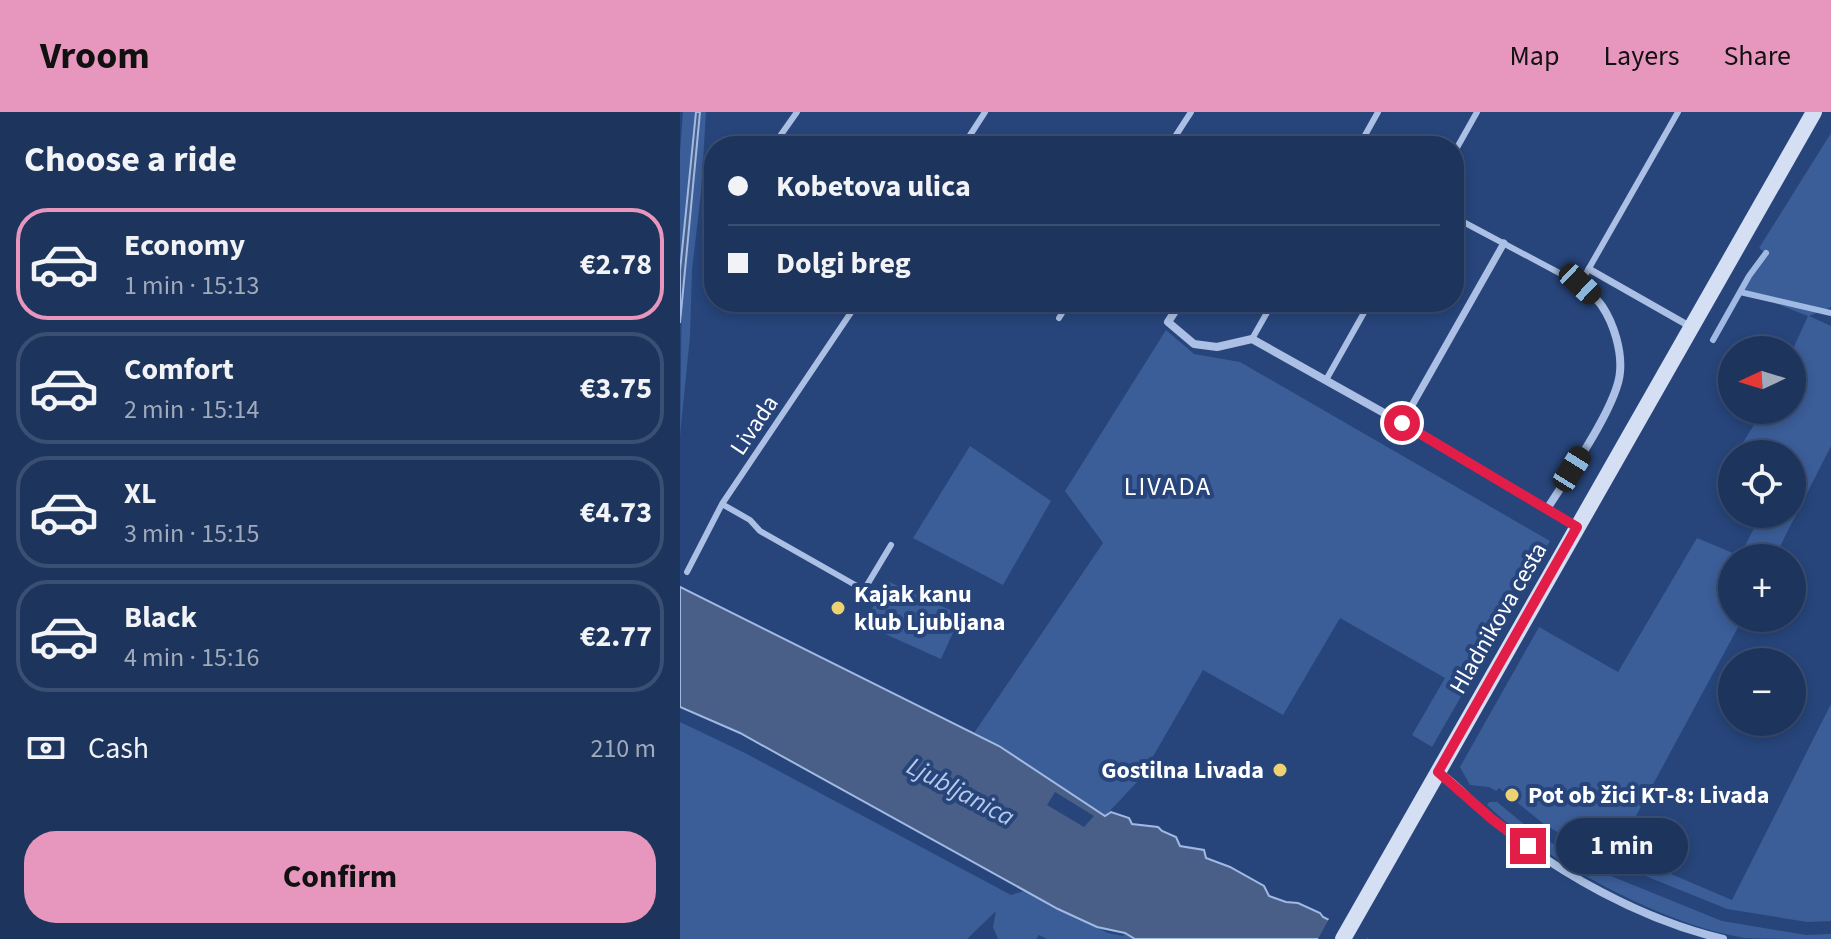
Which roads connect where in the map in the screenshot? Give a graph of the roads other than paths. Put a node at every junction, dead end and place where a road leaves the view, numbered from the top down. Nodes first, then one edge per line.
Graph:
1 (797, 112) edge
2 (985, 112) edge
3 (1191, 112) edge
4 (1378, 112) edge
5 (1477, 112) edge
6 (1678, 112) edge
7 (1814, 112) edge
8 (780, 136) edge
9 (969, 136) edge
10 (1175, 136) edge
11 (1365, 136) edge
12 (1464, 136) edge
13 (1464, 222) edge
14 (1504, 243) junction
15 (1589, 269) junction
16 (1580, 284) junction
17 (851, 312) edge
18 (1063, 312) edge
19 (1174, 312) edge
20 (1267, 312) edge
21 (1364, 312) edge
22 (1059, 318) dead end
23 (1691, 327) junction
24 (1252, 339) junction
25 (1326, 380) junction
26 (1402, 423) junction
27 (722, 504) junction
28 (1547, 509) junction
29 (1577, 527) junction
30 (891, 545) dead end
31 (687, 572) dead end
32 (1438, 772) junction
33 (1343, 939) edge
34 (1723, 939) edge

1 - 8 lane
2 - 9 lane
3 - 10 lane
4 - 11 lane
5 - 12 lane
6 - 15 lane
7 - 23 main road, Hladnikova cesta
13 - 14 lane
14 - 16 lane
14 - 26 street
15 - 16 lane
15 - 23 street
16 - 28 street, Hladnikova cesta
17 - 27 lane, Livada
18 - 22 lane
19 - 24 street
20 - 24 lane
21 - 25 lane
23 - 29 main road, Hladnikova cesta
24 - 25 street
25 - 26 street
26 - 28 street
27 - 30 lane
27 - 31 lane, Livada
28 - 29 street
29 - 32 main road, Hladnikova cesta
32 - 33 main road, Hladnikova cesta
32 - 34 street

